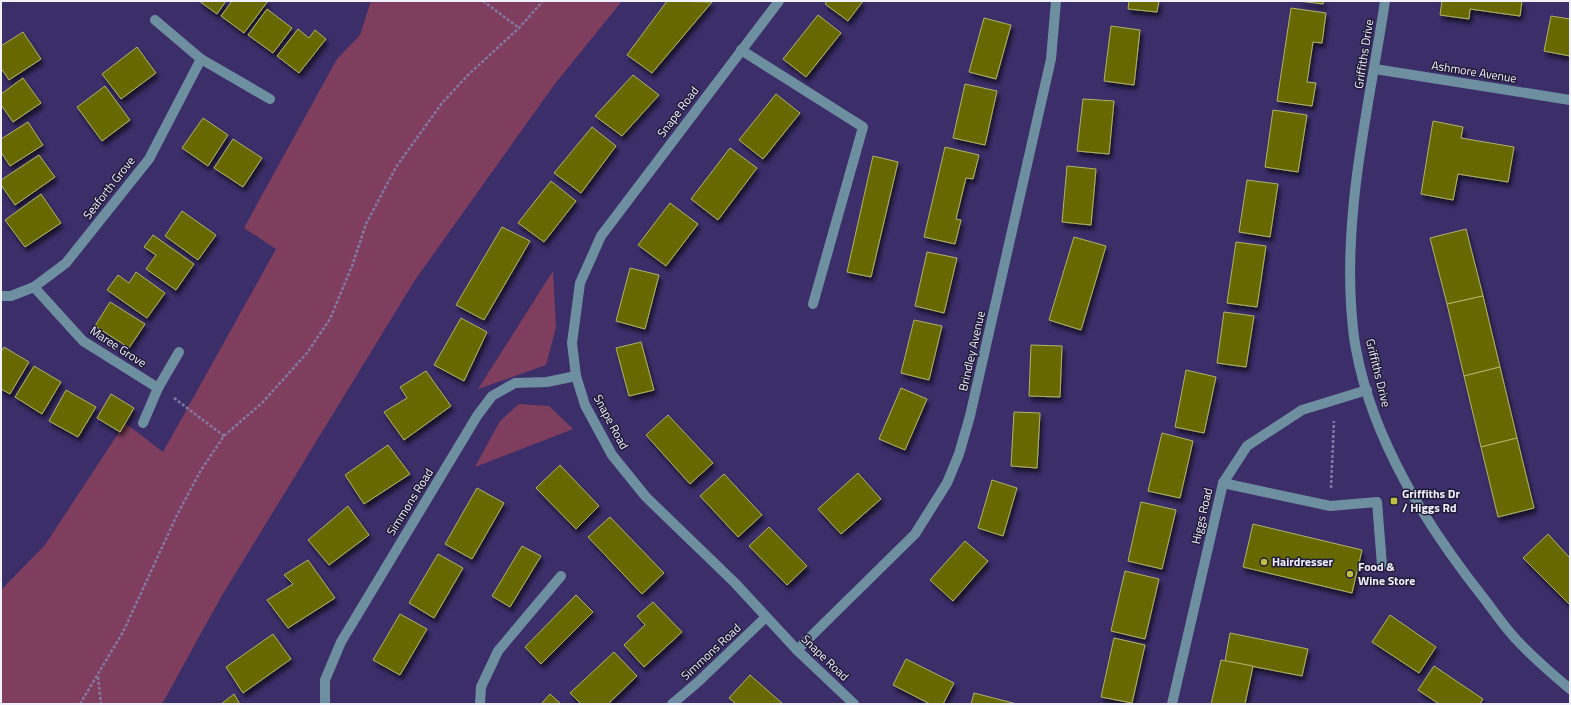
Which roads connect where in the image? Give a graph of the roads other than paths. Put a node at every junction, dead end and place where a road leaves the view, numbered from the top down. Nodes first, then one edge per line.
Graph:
1 (779, 1) edge
2 (1056, 1) edge
3 (1385, 1) edge
4 (155, 20) dead end
5 (741, 50) junction
6 (201, 59) junction
7 (1375, 69) junction
8 (270, 99) dead end
9 (1570, 100) edge
10 (34, 287) junction
11 (1, 296) edge
12 (813, 304) dead end
13 (179, 352) dead end
14 (576, 376) junction
15 (158, 388) junction
16 (1367, 390) junction
17 (143, 423) dead end
18 (1223, 484) junction
19 (1382, 565) dead end
20 (561, 576) dead end
21 (766, 617) junction
22 (797, 650) junction
23 (1570, 689) edge
24 (325, 704) edge
25 (480, 704) edge
26 (672, 704) edge
27 (854, 704) edge
28 (1172, 704) edge

1 - 5 street, Snape Road
2 - 22 street, Brindley Avenue
3 - 7 street, Griffiths Drive
4 - 6 street
5 - 12 street
5 - 14 street, Snape Road
6 - 8 street
6 - 10 street, Seaforth Grove
7 - 9 street, Ashmore Avenue
7 - 16 street, Griffiths Drive
10 - 11 street, Seaforth Grove
10 - 15 street, Maree Grove
13 - 15 street
14 - 21 street, Snape Road
14 - 24 street, Simmons Road
15 - 17 street
16 - 18 street, Higgs Road
16 - 23 street, Griffiths Drive
18 - 19 street
18 - 28 street, Higgs Road
20 - 25 street
21 - 22 street, Snape Road
21 - 26 street, Simmons Road
22 - 27 street, Snape Road

